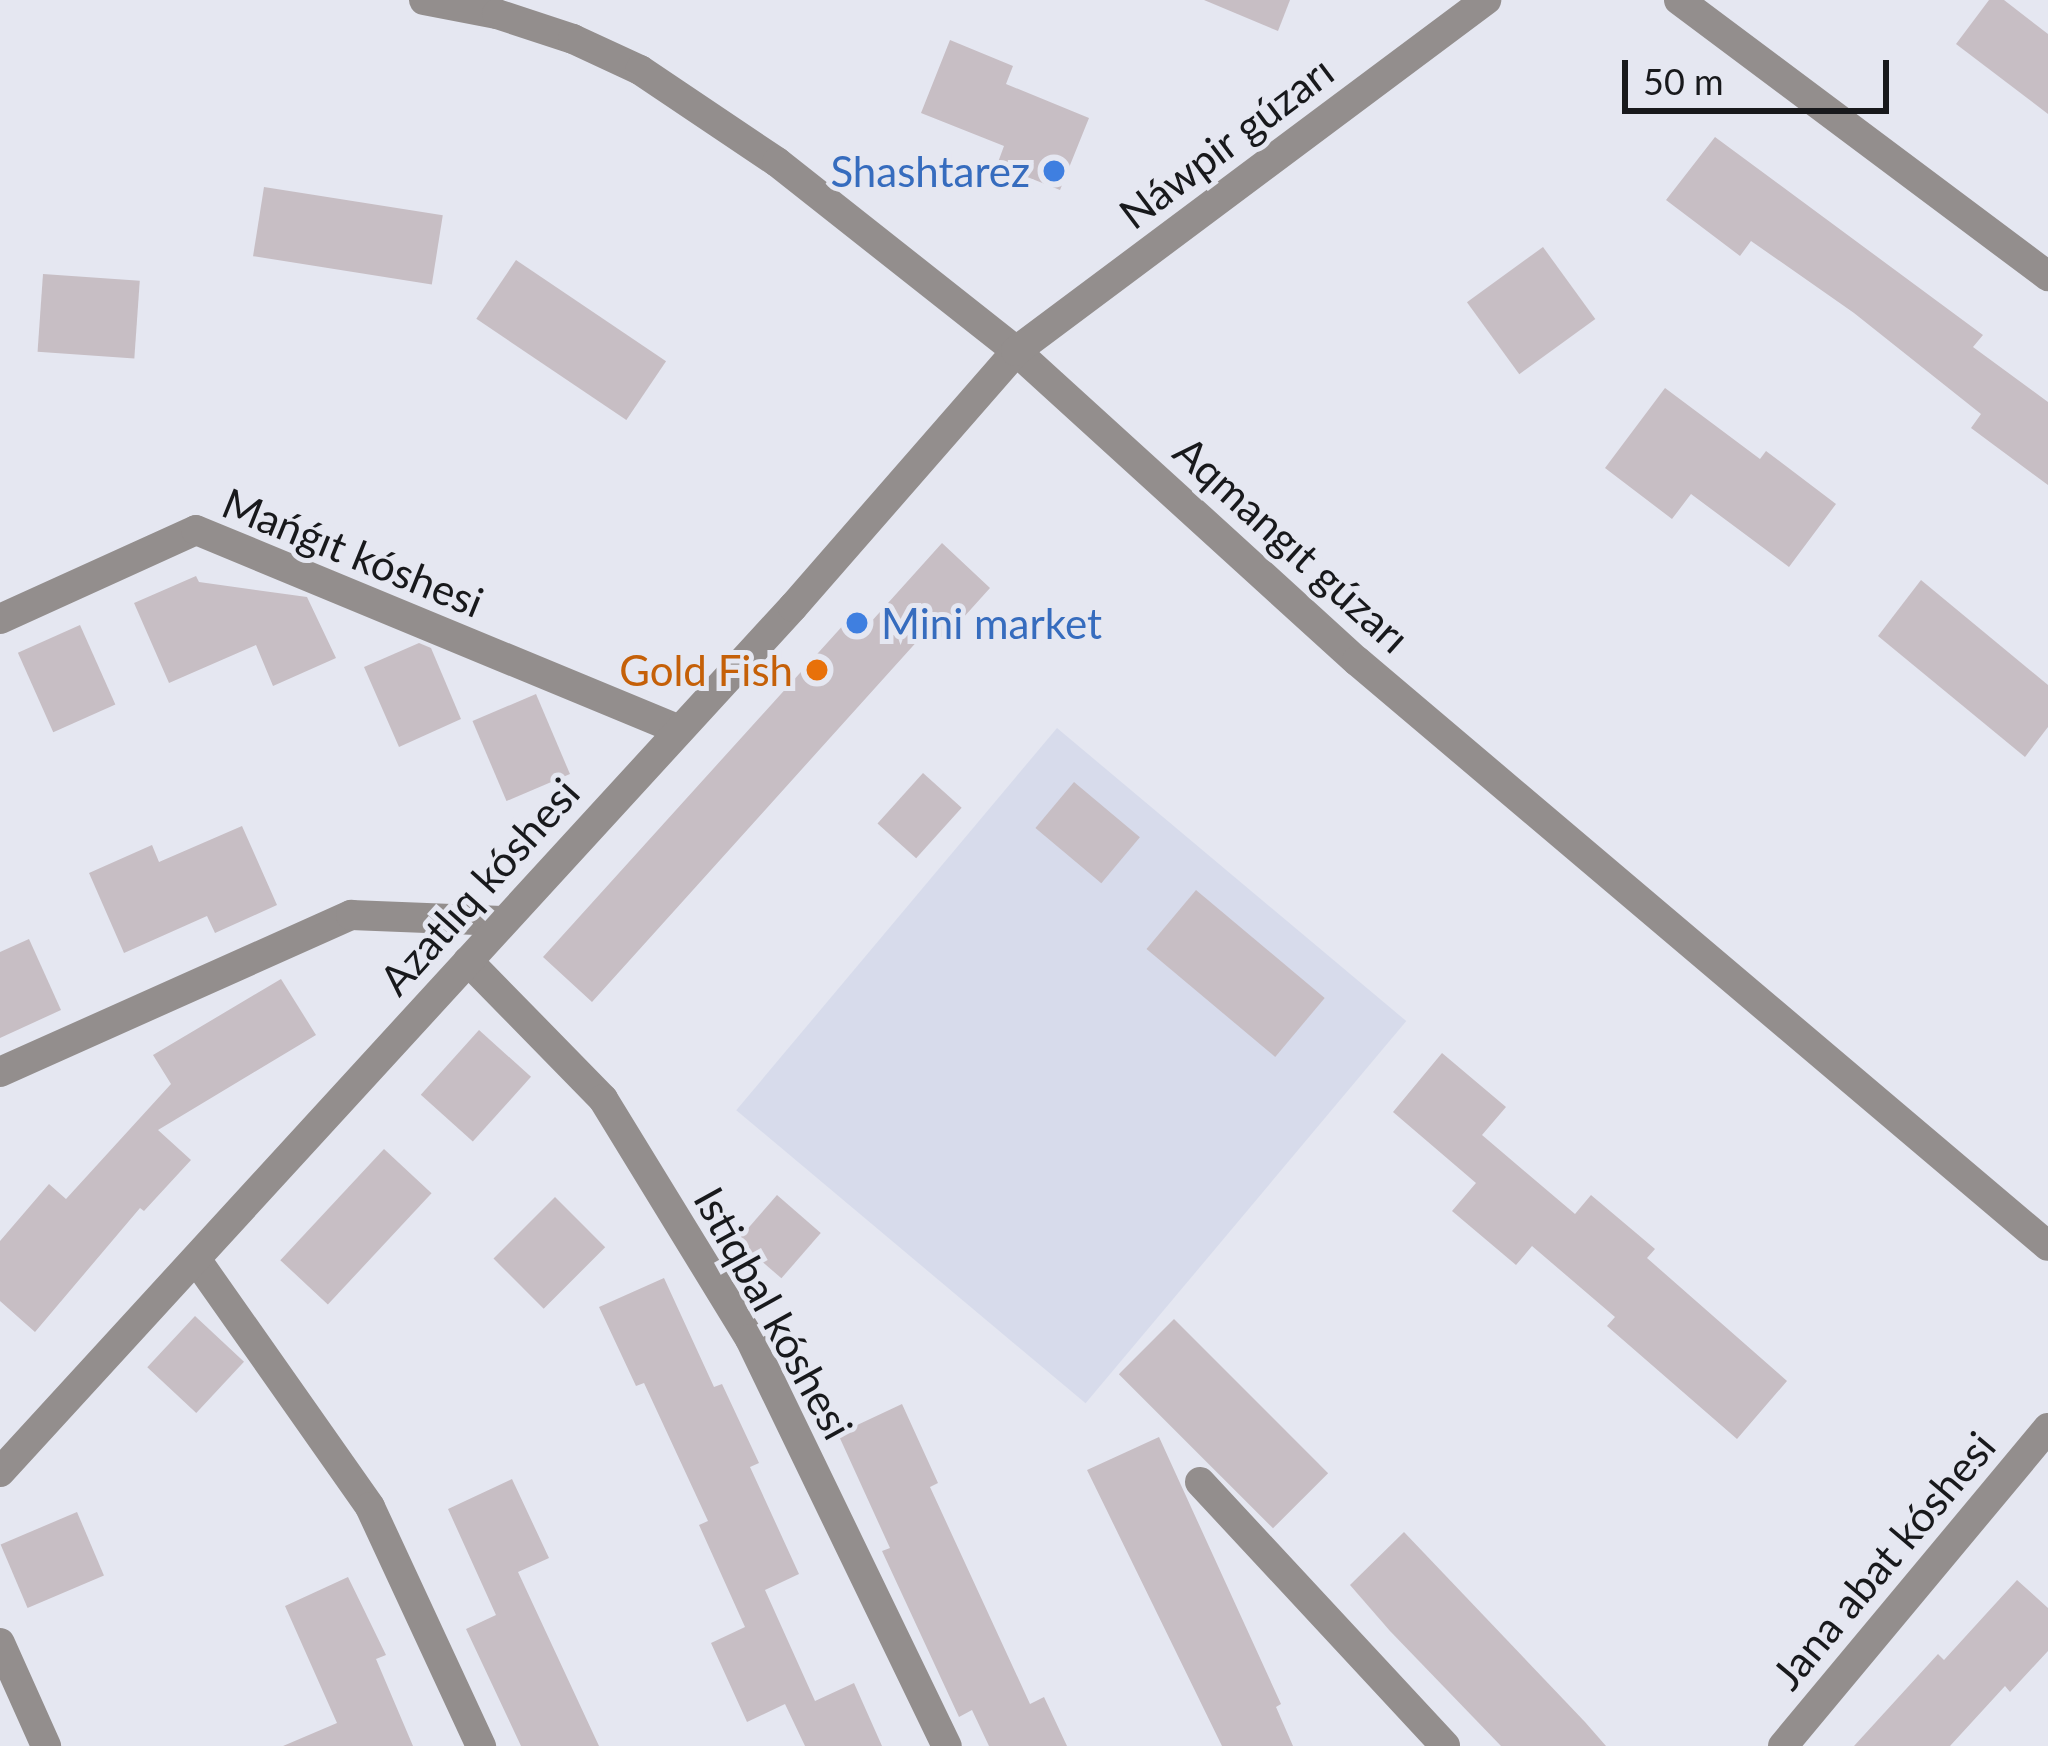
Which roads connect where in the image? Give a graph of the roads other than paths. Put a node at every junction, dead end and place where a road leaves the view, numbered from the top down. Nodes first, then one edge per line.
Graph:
1 (424, 0) edge
2 (1486, 0) edge
3 (1679, 0) edge
4 (2048, 276) edge
5 (1016, 351) junction
6 (0, 619) edge
7 (677, 729) junction
8 (502, 921) junction
9 (467, 961) junction
10 (0, 1072) edge
11 (2048, 1246) edge
12 (198, 1262) junction
13 (2048, 1428) edge
14 (0, 1472) edge
15 (1200, 1481) dead end
16 (0, 1643) edge
17 (46, 1746) edge
18 (481, 1746) edge
19 (946, 1746) edge
20 (1445, 1746) edge
21 (1783, 1746) edge

1 - 5 street, Aqmangıt gúzarı
2 - 5 street, Náwpir gúzarı
3 - 4 street
5 - 7 street, Azatlıq kóshesi
5 - 11 street, Aqmangıt gúzarı
6 - 7 street, Mańǵıt kóshesi
7 - 8 street, Azatlıq kóshesi
8 - 9 street, Azatlıq kóshesi
8 - 10 street
9 - 12 street, Azatlıq kóshesi
9 - 19 street, Istiqbal kóshesi
12 - 14 street, Azatlıq kóshesi
12 - 18 street
13 - 21 street, Jana abat kóshesi
15 - 20 street
16 - 17 street

